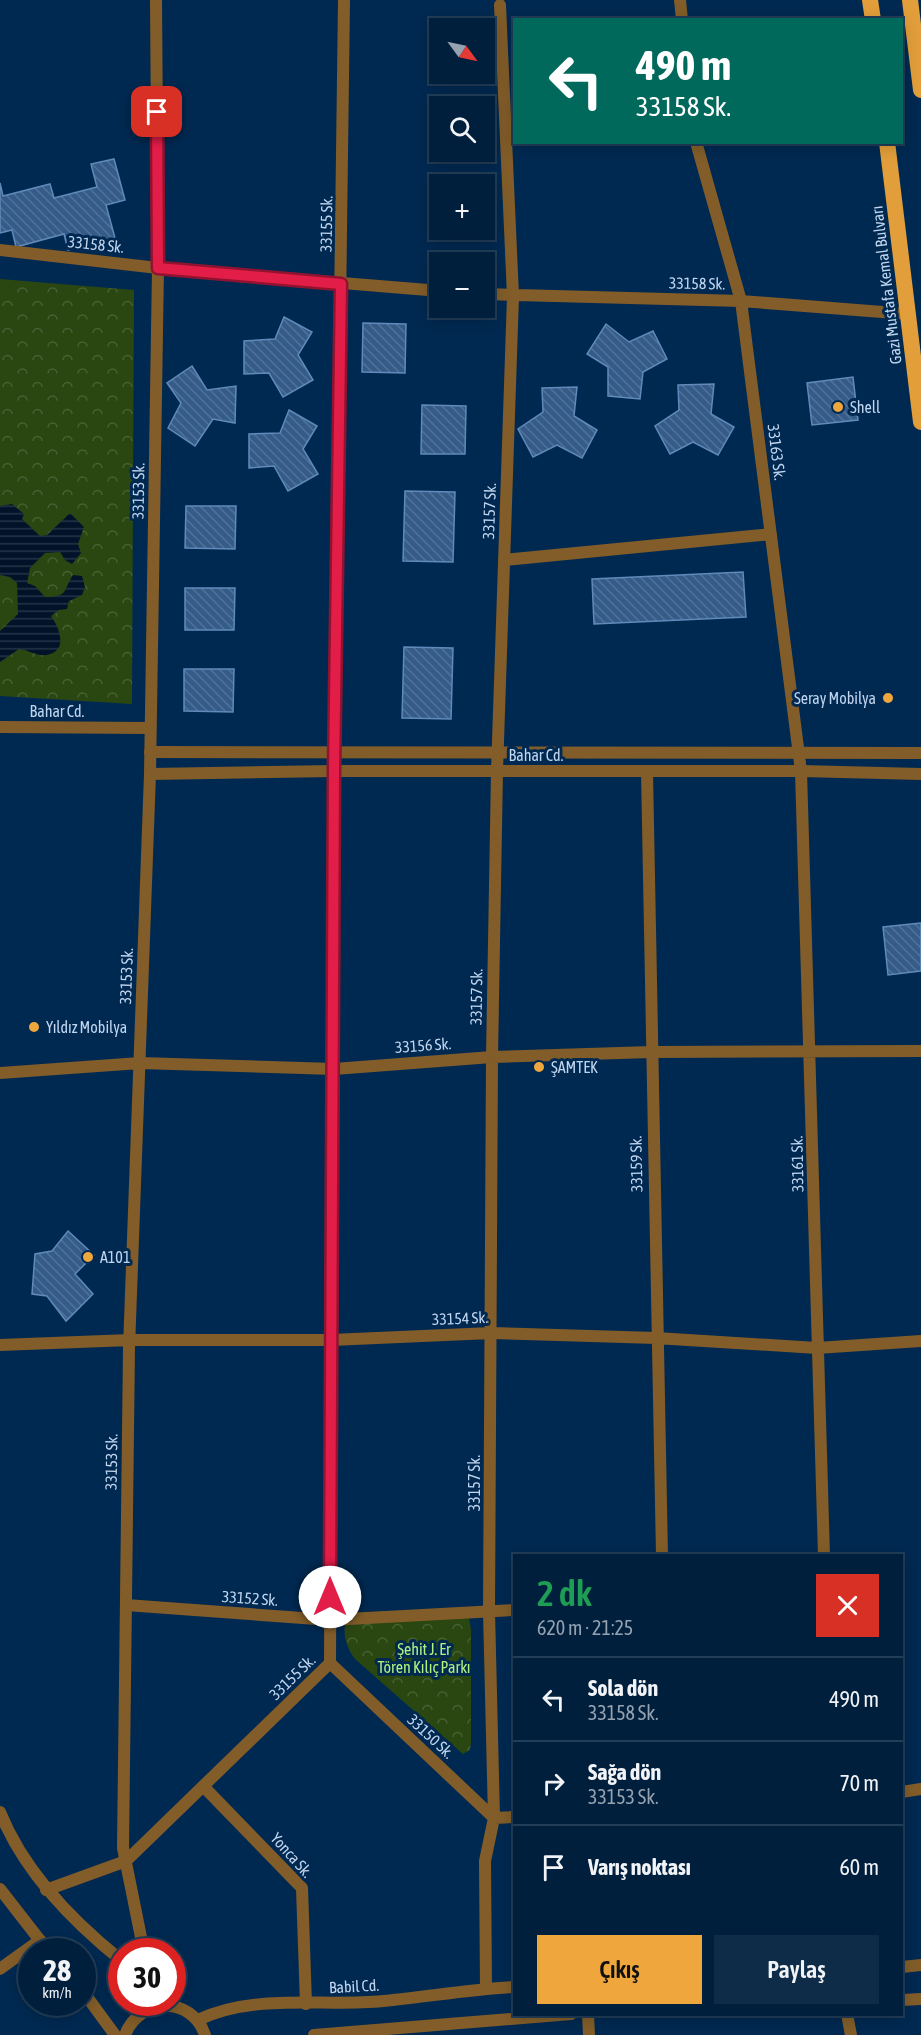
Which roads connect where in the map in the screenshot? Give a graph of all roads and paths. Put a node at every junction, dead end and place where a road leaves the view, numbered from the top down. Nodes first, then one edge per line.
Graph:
1 (156, 0) edge
2 (344, 0) edge
3 (680, 0) edge
4 (870, 0) edge
5 (910, 0) edge
6 (500, 5) dead end
7 (682, 18) edge
8 (873, 18) edge
9 (919, 63) edge
10 (921, 90) edge
11 (510, 136) edge
12 (697, 144) edge
13 (887, 144) edge
14 (0, 250) edge
15 (158, 268) junction
16 (341, 284) junction
17 (429, 290) edge
18 (495, 295) edge
19 (513, 296) junction
20 (741, 301) junction
21 (908, 314) junction
22 (921, 422) edge
23 (771, 534) junction
24 (504, 560) junction
25 (0, 727) edge
26 (150, 728) junction
27 (150, 753) junction
28 (334, 753) junction
29 (497, 753) junction
30 (799, 753) junction
31 (921, 753) edge
32 (334, 771) junction
33 (497, 771) junction
34 (801, 771) junction
35 (647, 772) junction
36 (150, 774) junction
37 (921, 774) edge
38 (921, 1051) edge
39 (651, 1052) junction
40 (812, 1052) junction
41 (492, 1057) junction
42 (140, 1063) junction
43 (334, 1069) junction
44 (0, 1073) edge
45 (491, 1333) junction
46 (656, 1338) junction
47 (130, 1340) junction
48 (331, 1340) junction
49 (921, 1341) edge
50 (0, 1345) edge
51 (817, 1348) junction
52 (662, 1554) edge
53 (824, 1554) edge
54 (126, 1605) junction
55 (513, 1610) edge
56 (489, 1611) junction
57 (330, 1620) junction
58 (330, 1663) junction
59 (203, 1786) junction
60 (921, 1789) edge
61 (903, 1792) edge
62 (0, 1812) edge
63 (513, 1817) edge
64 (494, 1818) junction
65 (126, 1861) junction
66 (0, 1889) edge
67 (46, 1890) junction
68 (38, 1938) edge
69 (141, 1938) edge
70 (108, 1948) edge
71 (18, 1956) edge
72 (921, 1965) edge
73 (903, 1967) edge
74 (0, 1969) edge
75 (513, 1987) edge
76 (486, 1989) junction
77 (921, 1999) edge
78 (903, 2000) edge
79 (306, 2004) junction
80 (96, 2009) edge
81 (186, 2012) edge
82 (138, 2016) edge
83 (547, 2016) edge
84 (588, 2016) edge
85 (847, 2016) edge
86 (198, 2020) junction
87 (115, 2035) edge
88 (125, 2035) edge
89 (206, 2035) edge
90 (314, 2035) edge
91 (589, 2035) edge
92 (851, 2035) edge

1 - 15 street, 33153 Sk.
2 - 16 street, 33155 Sk.
3 - 7 street
4 - 8 highway
5 - 9 highway
6 - 11 street, 33157 Sk.
9 - 10 highway
11 - 19 street, 33157 Sk.
12 - 20 street, 33163 Sk.
13 - 21 highway, Gazi Mustafa Kemal Bulvarı
14 - 15 street, 33158 Sk.
15 - 16 street, 33158 Sk.
15 - 26 street, 33153 Sk.
16 - 17 street, 33158 Sk.
16 - 28 street, 33155 Sk.
18 - 19 street, 33158 Sk.
19 - 20 street, 33158 Sk.
19 - 24 street, 33157 Sk.
20 - 21 street, 33158 Sk.
20 - 23 street, 33163 Sk.
21 - 22 highway, Gazi Mustafa Kemal Bulvarı
23 - 24 street
23 - 30 street, 33163 Sk.
24 - 29 street, 33157 Sk.
25 - 26 street, Bahar Cd.
26 - 27 street, 33153 Sk.
27 - 28 street, Bahar Cd.
27 - 36 street, 33153 Sk.
28 - 29 street, Bahar Cd.
28 - 32 street, 33155 Sk.
29 - 30 street, Bahar Cd.
29 - 33 street, 33157 Sk.
30 - 31 street, Bahar Cd.
30 - 34 street, 33163 Sk.
32 - 33 street, Bahar Cd.
32 - 36 street, Bahar Cd.
32 - 43 street, 33155 Sk.
33 - 35 street, Bahar Cd.
33 - 41 street, 33157 Sk.
34 - 35 street, Bahar Cd.
34 - 37 street, Bahar Cd.
34 - 40 street, 33161 Sk.
35 - 39 street, 33159 Sk.
36 - 42 street, 33153 Sk.
38 - 40 street, 33156 Sk.
39 - 40 street, 33156 Sk.
39 - 41 street, 33156 Sk.
39 - 46 street, 33159 Sk.
40 - 51 street, 33161 Sk.
41 - 43 street, 33156 Sk.
41 - 45 street, 33157 Sk.
42 - 43 street, 33156 Sk.
42 - 44 street, 33156 Sk.
42 - 47 street, 33153 Sk.
43 - 48 street, 33155 Sk.
45 - 46 street, 33154 Sk.
45 - 48 street, 33154 Sk.
45 - 56 street, 33157 Sk.
46 - 51 street, 33154 Sk.
46 - 52 street, 33159 Sk.
47 - 48 street, 33154 Sk.
47 - 50 street, 33154 Sk.
47 - 54 street, 33153 Sk.
48 - 57 street, 33155 Sk.
49 - 51 street, 33154 Sk.
51 - 53 street, 33161 Sk.
54 - 57 street, 33152 Sk.
54 - 65 street, 33153 Sk.
55 - 56 street, 33152 Sk.
56 - 57 street, 33152 Sk.
56 - 64 street, 33157 Sk.
57 - 58 street, 33155 Sk.
58 - 59 street, 33155 Sk.
58 - 64 street, 33150 Sk.
59 - 65 street, 33155 Sk.
59 - 79 street, Yonca Sk.
60 - 61 street
62 - 67 street
63 - 64 street
64 - 76 street, 33157 Sk.
65 - 67 street, 33155 Sk.
65 - 69 street, 33153 Sk.
66 - 68 street
67 - 70 street
71 - 74 street
72 - 73 street
75 - 76 street, Babil Cd.
76 - 79 street, Babil Cd.
77 - 78 street
79 - 86 street, Babil Cd.
80 - 87 street
81 - 86 street
82 - 88 street
83 - 90 street
84 - 91 street
85 - 92 street
86 - 89 street

